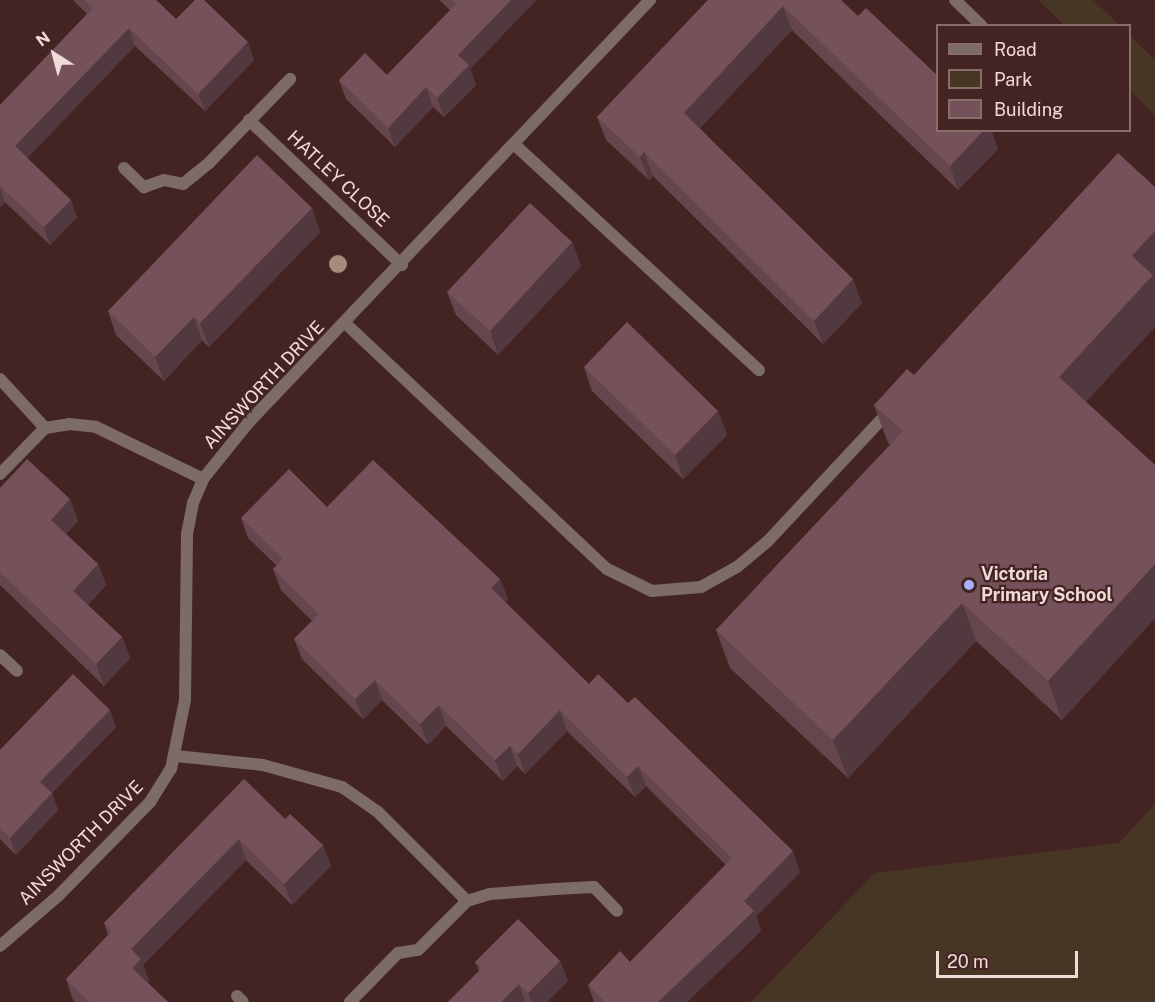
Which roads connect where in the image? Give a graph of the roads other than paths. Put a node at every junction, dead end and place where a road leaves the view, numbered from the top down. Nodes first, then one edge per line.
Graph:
1 (650, 0) edge
2 (955, 0) edge
3 (980, 24) edge
4 (290, 79) dead end
5 (249, 120) junction
6 (515, 145) junction
7 (124, 168) dead end
8 (402, 265) junction
9 (345, 323) junction
10 (759, 370) dead end
11 (0, 379) edge
12 (898, 401) edge
13 (45, 428) junction
14 (0, 474) edge
15 (203, 479) junction
16 (0, 655) edge
17 (17, 671) dead end
18 (176, 756) junction
19 (467, 901) junction
20 (617, 911) dead end
21 (0, 946) edge
22 (350, 1002) edge

1 - 6 street, AINSWORTH DRIVE
2 - 3 street
4 - 5 street
5 - 7 street
5 - 8 street, HATLEY CLOSE
6 - 8 street, AINSWORTH DRIVE
6 - 10 street
8 - 9 street, AINSWORTH DRIVE
9 - 12 street
9 - 15 street, AINSWORTH DRIVE
11 - 13 street
13 - 14 street
13 - 15 street
15 - 18 street, AINSWORTH DRIVE
16 - 17 street
18 - 19 street
18 - 21 street, AINSWORTH DRIVE
19 - 20 street
19 - 22 street

